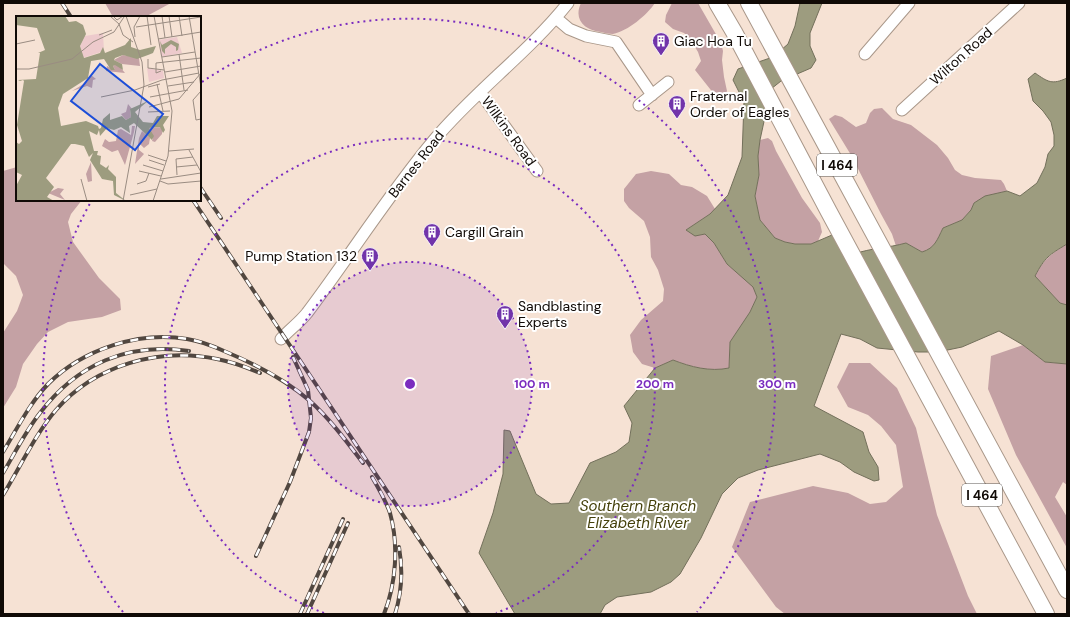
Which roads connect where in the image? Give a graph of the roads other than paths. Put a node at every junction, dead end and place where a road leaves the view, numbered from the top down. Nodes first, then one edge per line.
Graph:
1 (568, 3) edge
2 (717, 3) edge
3 (750, 3) edge
4 (909, 3) edge
5 (1019, 3) edge
6 (556, 18) junction
7 (865, 54) dead end
8 (668, 82) dead end
9 (480, 92) junction
10 (652, 95) junction
11 (639, 105) dead end
12 (902, 110) dead end
13 (537, 171) dead end
14 (281, 339) dead end
15 (1067, 590) edge
16 (1046, 614) edge

1 - 6 street, Barnes Road
2 - 16 highway, I 464
3 - 15 highway, I 464
4 - 7 street
5 - 12 street, Wilton Road
6 - 9 street, Barnes Road
6 - 10 street
8 - 10 street
9 - 13 street, Wilkins Road
9 - 14 street, Barnes Road
10 - 11 street

